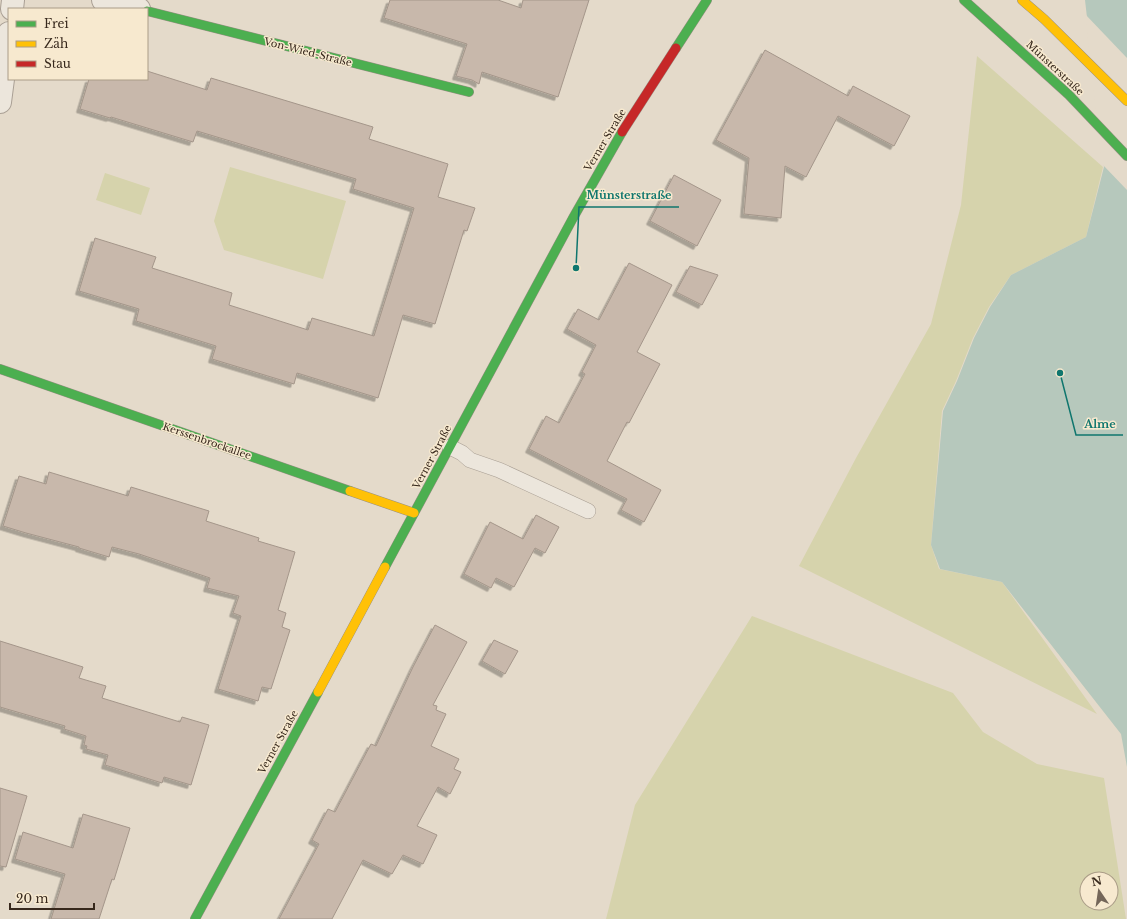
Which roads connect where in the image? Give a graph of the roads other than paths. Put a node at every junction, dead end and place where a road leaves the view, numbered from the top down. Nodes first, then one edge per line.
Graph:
1 (103, 0) edge
2 (707, 0) edge
3 (964, 0) edge
4 (1022, 0) edge
5 (135, 8) edge
6 (148, 11) edge
7 (8, 41) edge
8 (469, 92) dead end
9 (1127, 101) edge
10 (0, 102) edge
11 (1127, 156) edge
12 (0, 369) edge
13 (450, 447) junction
14 (588, 511) dead end
15 (414, 513) junction
16 (195, 919) edge

1 - 5 street
2 - 13 main road, Verner Straße
3 - 11 main road, Münsterstraße
4 - 9 main road
6 - 8 main road, Von-Wied-Straße
7 - 10 street
12 - 15 main road, Kerssenbrockallee
13 - 14 lane
13 - 15 main road, Verner Straße
15 - 16 main road, Verner Straße

